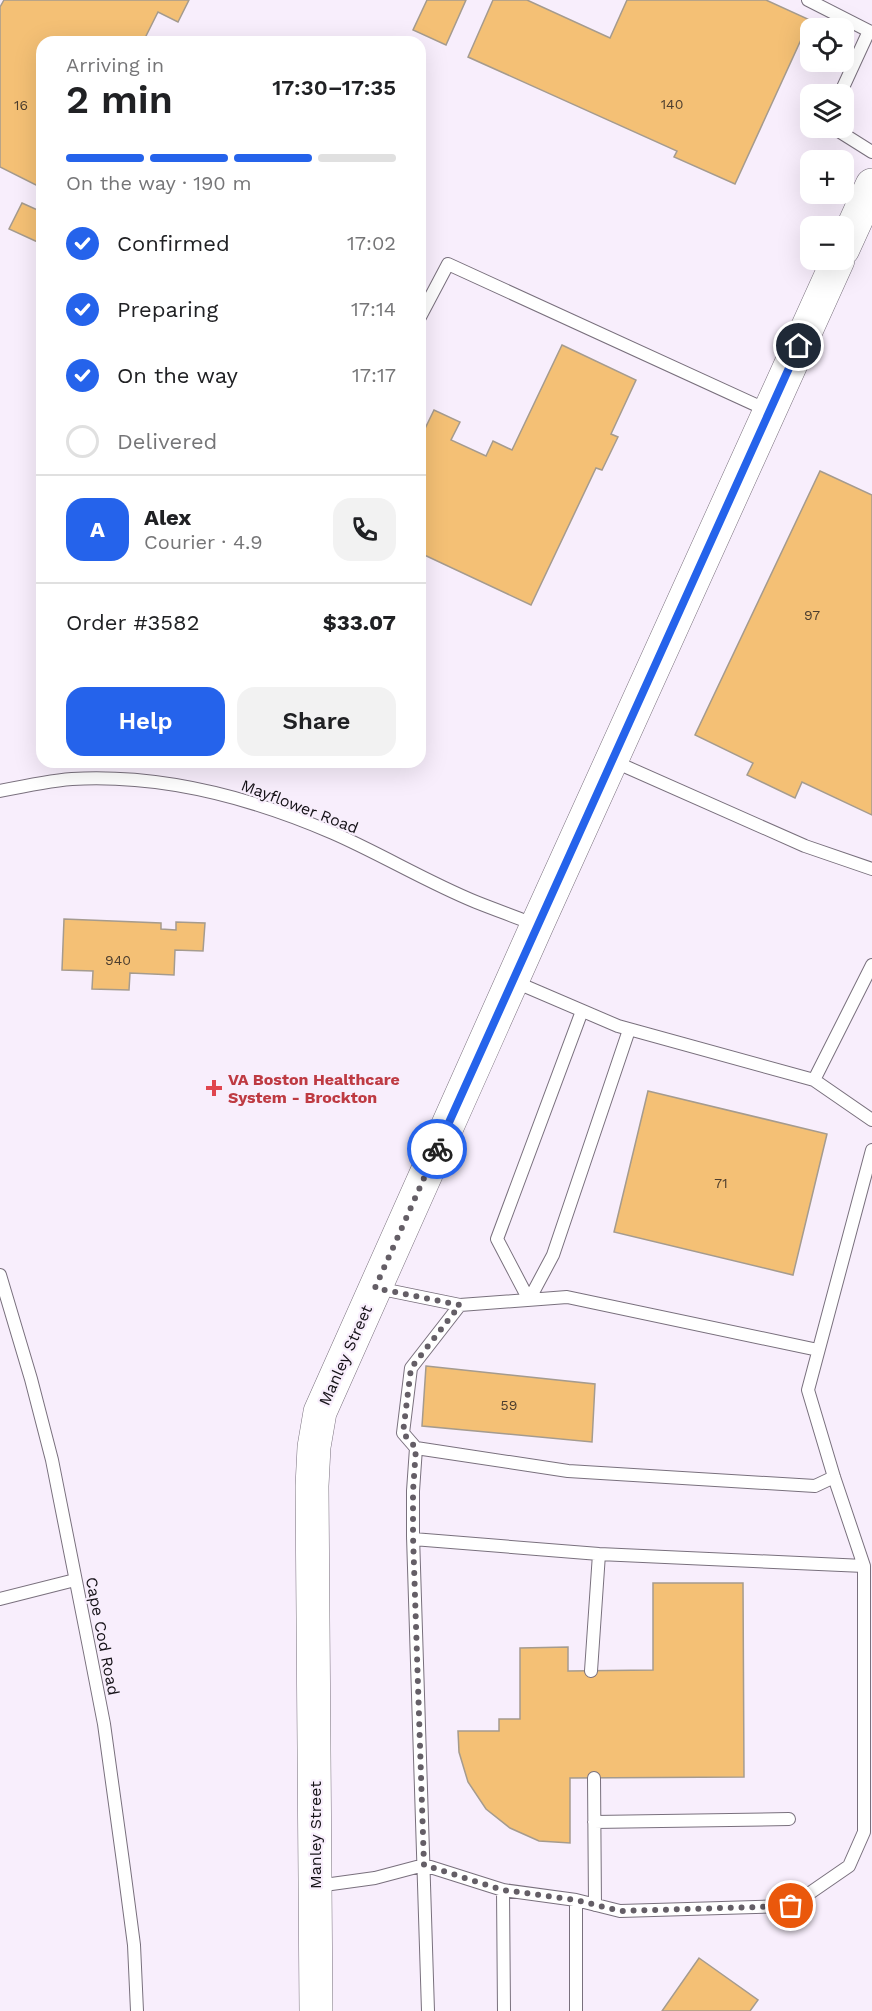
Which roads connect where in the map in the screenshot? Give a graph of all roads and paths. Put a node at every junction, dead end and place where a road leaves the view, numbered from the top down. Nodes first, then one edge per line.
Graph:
1 (808, 0) edge
2 (870, 32) edge
3 (845, 84) edge
4 (850, 138) edge
5 (872, 152) edge
6 (872, 185) edge
7 (854, 225) edge
8 (833, 270) edge
9 (426, 306) edge
10 (770, 411) junction
11 (612, 760) junction
12 (0, 791) edge
13 (872, 869) edge
14 (537, 925) junction
15 (872, 965) edge
16 (512, 981) junction
17 (582, 1011) junction
18 (629, 1030) junction
19 (814, 1080) junction
20 (872, 1120) edge
21 (872, 1150) edge
22 (0, 1275) edge
23 (375, 1288) junction
24 (529, 1300) junction
25 (460, 1305) junction
26 (819, 1350) junction
27 (416, 1448) junction
28 (834, 1477) junction
29 (413, 1539) junction
30 (599, 1554) junction
31 (864, 1566) junction
32 (75, 1580) junction
33 (0, 1599) edge
34 (591, 1671) dead end
35 (594, 1778) dead end
36 (789, 1819) dead end
37 (594, 1822) junction
38 (424, 1865) junction
39 (315, 1886) junction
40 (503, 1890) junction
41 (576, 1900) junction
42 (595, 1905) junction
43 (137, 2011) edge
44 (316, 2011) edge
45 (428, 2011) edge
46 (504, 2011) edge
47 (576, 2011) edge

1 - 2 lane
2 - 3 lane
4 - 5 lane
6 - 7 main road
8 - 10 main road, Manley Street
9 - 10 lane
10 - 11 main road, Manley Street
11 - 13 lane
11 - 14 main road, Manley Street
12 - 14 lane, Mayflower Road
14 - 16 main road, Manley Street
15 - 19 lane
16 - 17 lane
16 - 23 main road, Manley Street
17 - 18 lane
17 - 24 lane
18 - 19 lane
18 - 24 lane
19 - 20 lane
21 - 26 lane
22 - 32 lane, Cape Cod Road
23 - 25 lane
23 - 39 main road, Manley Street
24 - 25 lane
24 - 26 lane
25 - 27 lane
26 - 28 lane
27 - 28 lane
27 - 29 lane
28 - 31 lane
29 - 30 lane
29 - 38 lane
30 - 31 lane
30 - 34 lane
31 - 42 lane
32 - 33 lane
32 - 43 lane, Cape Cod Road
35 - 37 lane
36 - 37 lane
37 - 42 lane
38 - 39 lane
38 - 40 lane
38 - 45 lane
39 - 44 main road, Manley Street
40 - 41 lane
40 - 46 lane
41 - 42 lane
41 - 47 lane

